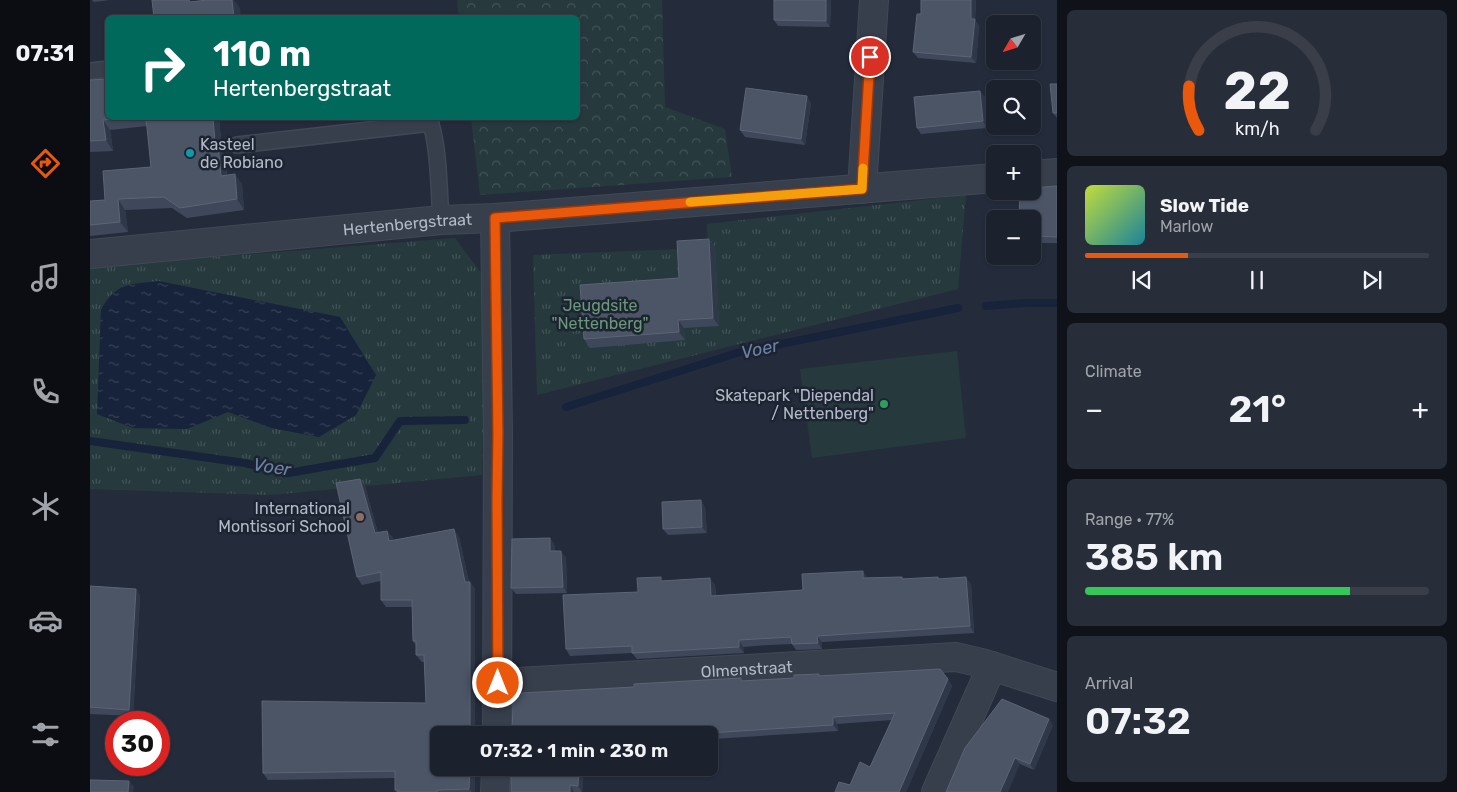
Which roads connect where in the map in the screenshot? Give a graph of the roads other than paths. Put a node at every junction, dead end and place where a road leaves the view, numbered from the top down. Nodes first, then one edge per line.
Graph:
1 (874, 0) edge
2 (105, 69) edge
3 (90, 71) edge
4 (429, 120) edge
5 (237, 145) dead end
6 (1057, 173) edge
7 (1041, 174) edge
8 (986, 179) edge
9 (862, 189) junction
10 (495, 218) junction
11 (441, 220) junction
12 (90, 254) edge
13 (992, 666) junction
14 (498, 683) junction
15 (1057, 687) edge
16 (497, 726) edge
17 (496, 776) edge
18 (495, 792) edge
19 (936, 792) edge

1 - 9 street
2 - 3 lane
4 - 5 lane
4 - 11 lane
6 - 7 street
8 - 9 street, Hertenbergstraat
9 - 10 street, Hertenbergstraat
10 - 11 street, Hertenbergstraat
10 - 14 street
11 - 12 street, Hertenbergstraat
13 - 14 street, Olmenstraat
13 - 15 street, Olmenstraat
13 - 19 street
14 - 16 street
17 - 18 street

